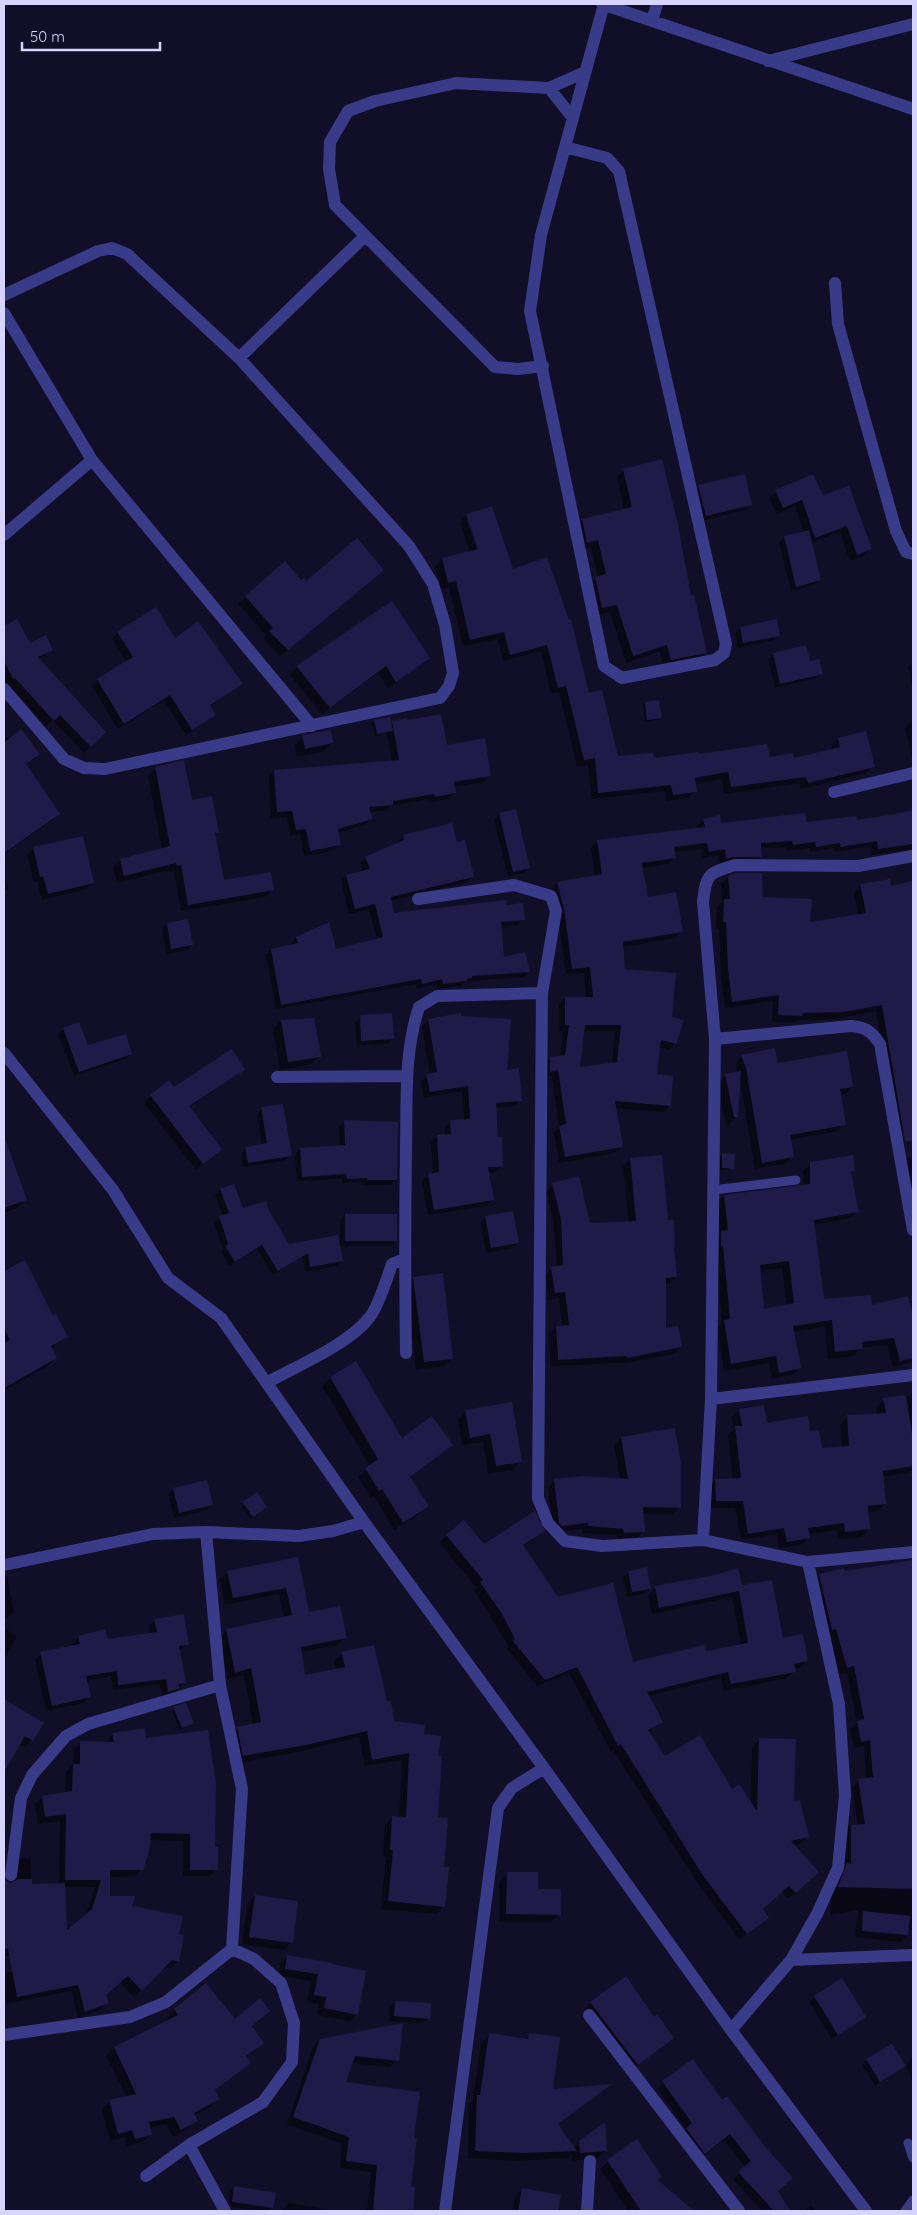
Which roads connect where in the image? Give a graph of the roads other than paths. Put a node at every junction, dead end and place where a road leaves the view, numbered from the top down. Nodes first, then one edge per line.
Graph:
1 (603, 4) edge
2 (658, 4) edge
3 (652, 21) junction
4 (913, 24) edge
5 (767, 61) junction
6 (585, 72) junction
7 (549, 88) junction
8 (913, 109) edge
9 (573, 118) junction
10 (565, 147) junction
11 (365, 236) junction
12 (835, 282) dead end
13 (4, 295) edge
14 (4, 314) edge
15 (239, 358) junction
16 (543, 366) junction
17 (92, 460) junction
18 (4, 535) edge
19 (913, 554) edge
20 (4, 689) edge
21 (312, 726) junction
22 (913, 773) edge
23 (834, 792) dead end
24 (913, 856) edge
25 (418, 899) dead end
26 (542, 994) junction
27 (714, 1039) junction
28 (4, 1053) edge
29 (407, 1076) junction
30 (277, 1077) dead end
31 (796, 1180) dead end
32 (713, 1190) junction
33 (913, 1230) edge
34 (404, 1260) junction
35 (406, 1353) dead end
36 (913, 1375) edge
37 (268, 1382) junction
38 (711, 1399) junction
39 (364, 1522) junction
40 (206, 1532) junction
41 (703, 1540) junction
42 (913, 1552) edge
43 (808, 1562) junction
44 (4, 1565) edge
45 (220, 1685) junction
46 (544, 1768) junction
47 (11, 1875) dead end
48 (232, 1949) junction
49 (913, 1955) edge
50 (791, 1960) junction
51 (589, 2015) dead end
52 (731, 2030) junction
53 (4, 2035) edge
54 (908, 2143) dead end
55 (189, 2144) junction
56 (913, 2158) edge
57 (590, 2161) dead end
58 (146, 2176) dead end
59 (913, 2200) edge
60 (225, 2211) edge
61 (445, 2211) edge
62 (587, 2211) edge
63 (739, 2211) edge
64 (866, 2211) edge
65 (905, 2211) edge

1 - 3 street
1 - 6 street
2 - 3 street
3 - 5 street
4 - 5 street
5 - 8 street
6 - 7 street
6 - 9 street
7 - 9 street
7 - 11 street
9 - 10 street
10 - 16 street
10 - 16 street
11 - 15 street
11 - 16 street
12 - 19 street
13 - 15 street
14 - 17 street
15 - 21 street
17 - 18 street
17 - 21 street
20 - 21 street
22 - 23 street
24 - 27 street
25 - 26 street
26 - 29 street
26 - 41 street
27 - 32 street
27 - 33 street
28 - 37 street
29 - 30 street
29 - 34 street
31 - 32 lane
32 - 38 street
34 - 35 street
34 - 37 street
36 - 38 street
37 - 39 street
38 - 41 street
39 - 40 street
39 - 46 street
40 - 44 street
40 - 45 street
41 - 43 street
42 - 43 street
43 - 50 street
45 - 47 street
45 - 48 street
46 - 52 street
46 - 61 street
48 - 53 street
48 - 55 street
49 - 50 street
50 - 52 street
51 - 63 street
52 - 64 street
54 - 56 lane
55 - 58 street
55 - 60 street
57 - 62 street
59 - 65 lane

